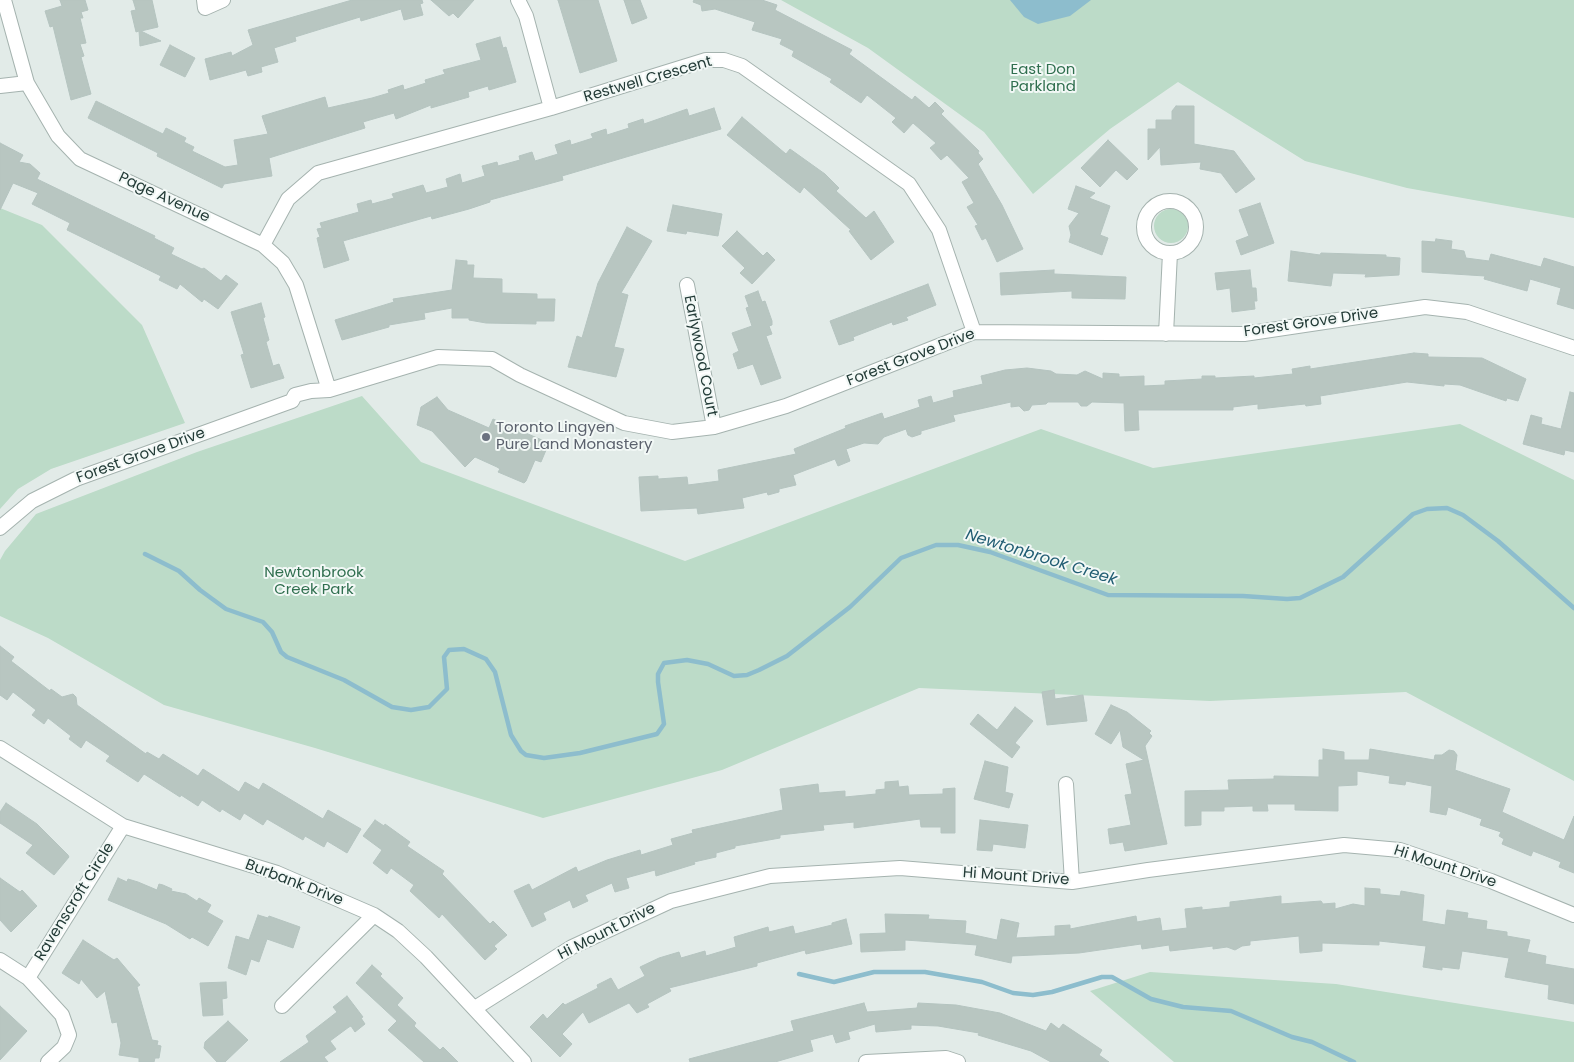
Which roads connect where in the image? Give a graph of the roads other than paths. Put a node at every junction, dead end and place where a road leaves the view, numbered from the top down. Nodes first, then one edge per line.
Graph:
1 (4, 0) edge
2 (204, 0) edge
3 (223, 0) edge
4 (518, 0) edge
5 (27, 83) junction
6 (0, 86) edge
7 (551, 108) junction
8 (263, 245) junction
9 (1170, 254) dead end
10 (687, 285) dead end
11 (974, 332) junction
12 (1166, 334) junction
13 (1574, 348) edge
14 (329, 390) junction
15 (714, 427) junction
16 (0, 528) edge
17 (0, 748) edge
18 (1066, 784) dead end
19 (123, 826) junction
20 (1072, 882) junction
21 (374, 915) junction
22 (1574, 915) edge
23 (0, 960) edge
24 (28, 978) junction
25 (282, 1006) dead end
26 (475, 1008) junction
27 (48, 1062) edge
28 (524, 1062) edge
29 (866, 1062) edge
30 (958, 1062) edge

1 - 5 street, Page Avenue
2 - 3 street
4 - 7 street
5 - 6 street
5 - 8 street, Page Avenue
7 - 8 street, Restwell Crescent
7 - 11 street, Restwell Crescent
8 - 14 street, Page Avenue
9 - 12 street
10 - 15 street, Earlywood Court
11 - 12 street, Forest Grove Drive
11 - 15 street, Forest Grove Drive
12 - 13 street, Forest Grove Drive
14 - 15 street, Forest Grove Drive
14 - 16 street, Forest Grove Drive
17 - 19 street, Burbank Drive
18 - 20 street
19 - 21 street, Burbank Drive
19 - 24 street, Ravenscroft Circle
20 - 22 street, Hi Mount Drive
20 - 26 street, Hi Mount Drive
21 - 25 street
21 - 26 street, Burbank Drive
23 - 24 street, Ravenscroft Circle
24 - 27 street, Ravenscroft Circle
26 - 28 street, Burbank Drive
29 - 30 street

